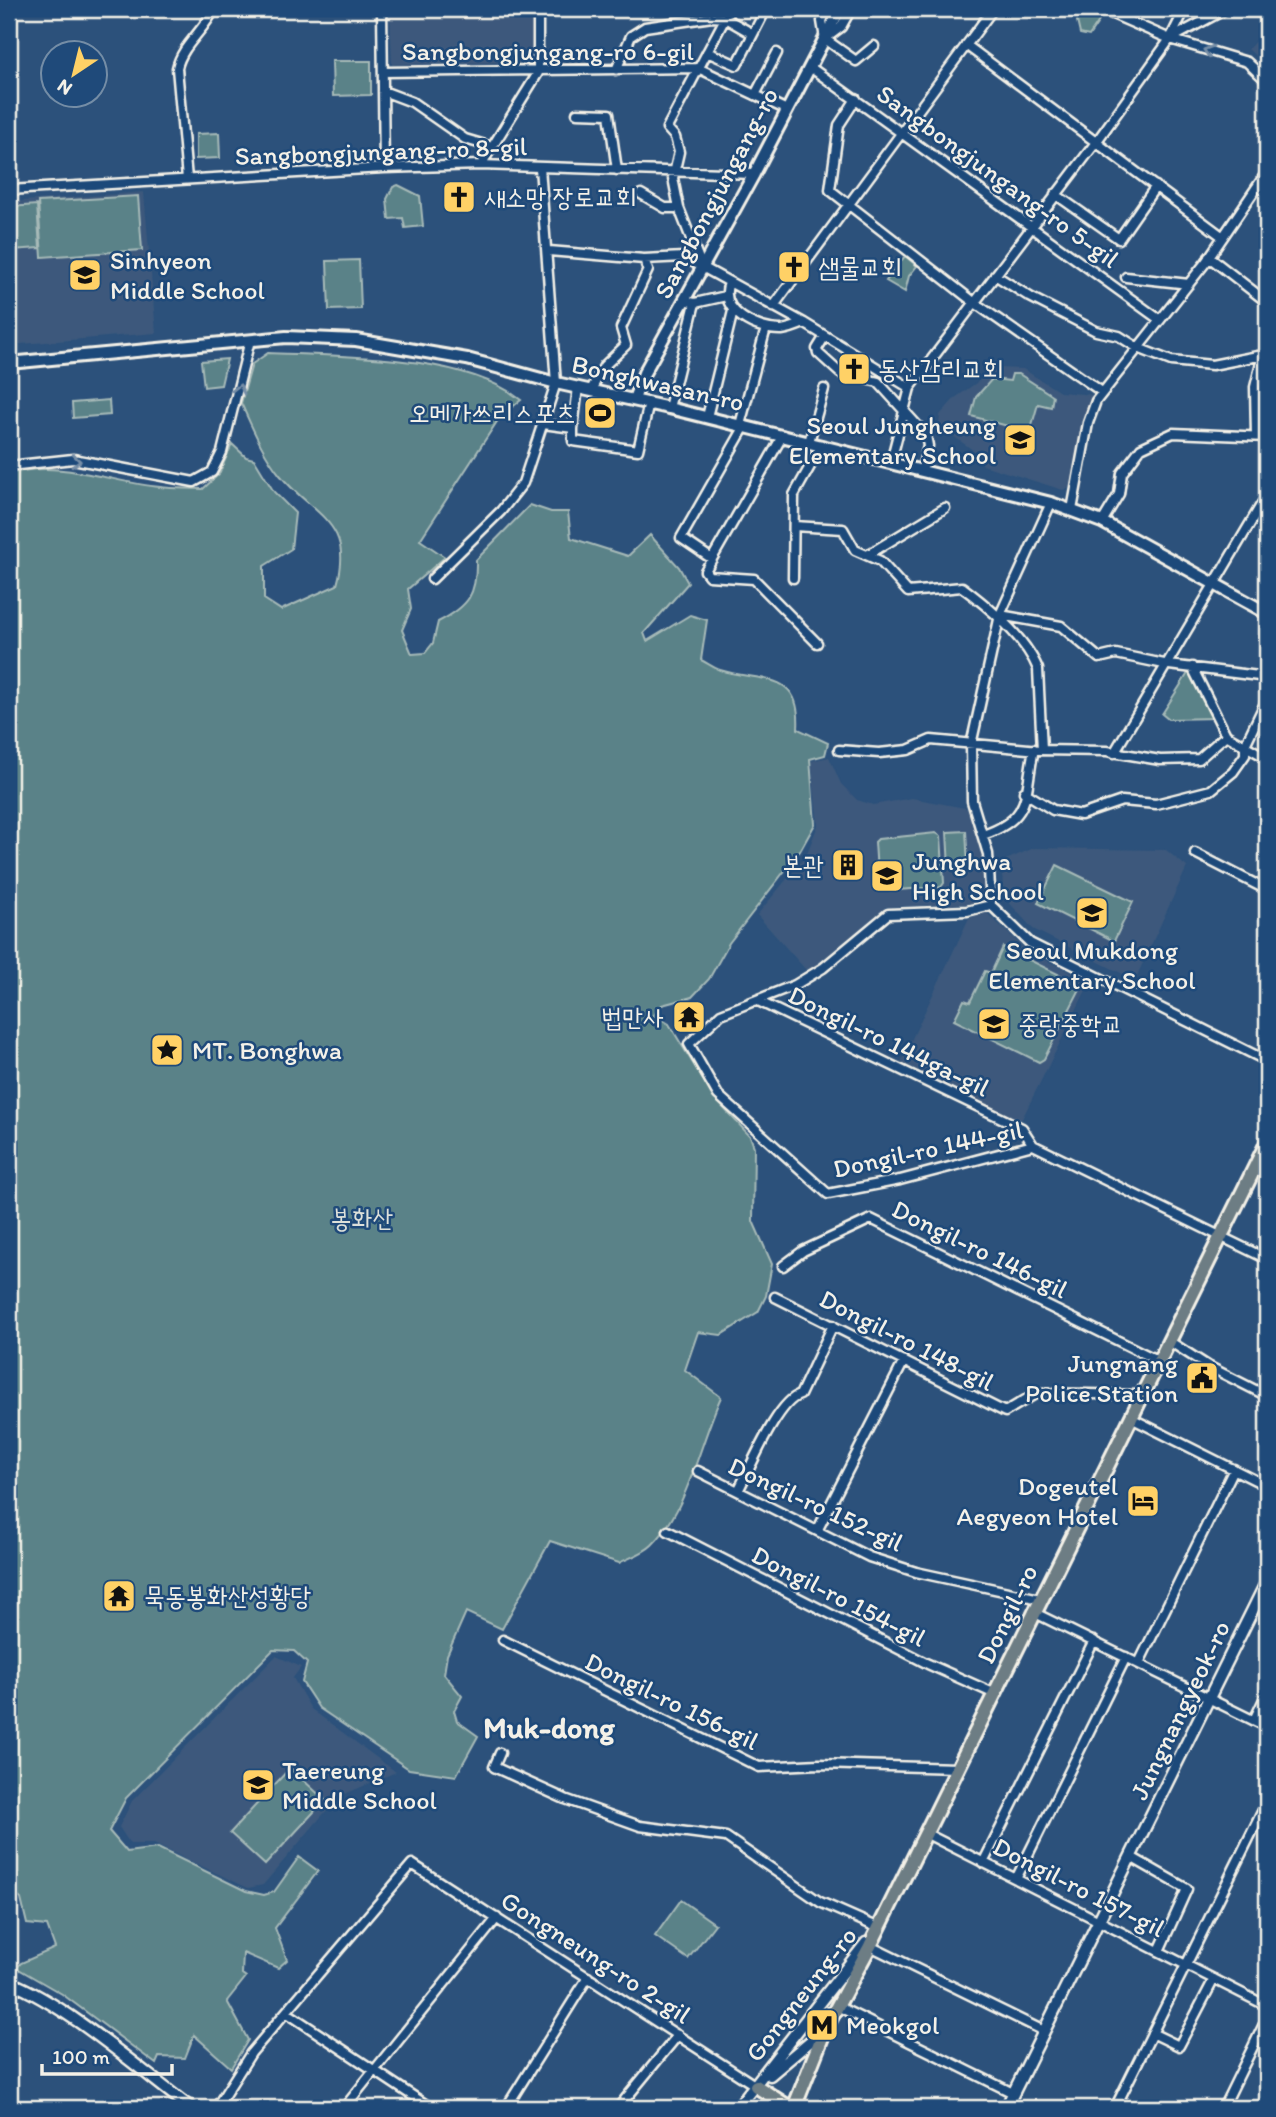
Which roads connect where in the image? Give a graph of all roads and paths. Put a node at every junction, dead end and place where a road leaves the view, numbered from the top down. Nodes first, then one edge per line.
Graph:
1 (214, 9) edge
2 (382, 9) edge
3 (538, 9) edge
4 (730, 9) edge
5 (766, 9) edge
6 (827, 9) edge
7 (840, 9) edge
8 (851, 9) edge
9 (993, 9) edge
10 (1185, 9) edge
11 (1226, 9) edge
12 (1105, 10) edge
13 (725, 18) junction
14 (753, 34) junction
15 (825, 39) junction
16 (1170, 39) junction
17 (966, 45) junction
18 (874, 46) dead end
19 (707, 52) junction
20 (777, 53) dead end
21 (810, 67) junction
22 (698, 68) junction
23 (616, 70) junction
24 (383, 72) junction
25 (538, 73) junction
26 (1267, 81) edge
27 (383, 91) junction
28 (755, 95) junction
29 (856, 99) junction
30 (787, 110) junction
31 (577, 113) dead end
32 (903, 132) junction
33 (1097, 141) junction
34 (492, 147) junction
35 (481, 165) junction
36 (540, 167) junction
37 (384, 168) junction
38 (617, 170) junction
39 (674, 172) junction
40 (1267, 172) edge
41 (754, 174) junction
42 (187, 179) junction
43 (1156, 186) junction
44 (9, 190) edge
45 (641, 194) dead end
46 (1055, 194) junction
47 (848, 207) junction
48 (679, 208) junction
49 (1032, 226) junction
50 (1223, 237) junction
51 (549, 251) junction
52 (1209, 257) junction
53 (643, 259) junction
54 (702, 267) junction
55 (995, 275) junction
56 (1126, 277) dead end
57 (729, 283) junction
58 (1189, 284) junction
59 (726, 296) junction
60 (689, 302) junction
61 (1267, 302) edge
62 (975, 303) junction
63 (773, 307) junction
64 (733, 310) junction
65 (1160, 320) junction
66 (804, 323) junction
67 (766, 328) junction
68 (825, 336) junction
69 (250, 340) junction
70 (1138, 348) junction
71 (1265, 351) edge
72 (9, 363) edge
73 (556, 383) junction
74 (578, 387) junction
75 (910, 388) junction
76 (824, 389) dead end
77 (591, 390) junction
78 (1102, 392) junction
79 (634, 399) junction
80 (649, 403) junction
81 (669, 408) junction
82 (904, 413) junction
83 (707, 417) junction
84 (543, 424) junction
85 (743, 426) junction
86 (573, 429) junction
87 (783, 435) junction
88 (1256, 436) junction
89 (1267, 436) edge
90 (809, 442) junction
91 (822, 445) junction
92 (891, 461) junction
93 (9, 466) edge
94 (922, 470) junction
95 (1267, 495) edge
96 (1051, 503) junction
97 (945, 508) dead end
98 (1072, 510) junction
99 (1102, 522) junction
100 (794, 526) junction
101 (869, 554) junction
102 (712, 559) junction
103 (793, 578) dead end
104 (432, 579) dead end
105 (1215, 582) junction
106 (1267, 613) edge
107 (999, 615) junction
108 (817, 643) dead end
109 (1169, 665) junction
110 (1192, 667) junction
111 (1267, 677) edge
112 (1267, 699) edge
113 (1226, 735) junction
114 (971, 745) junction
115 (1245, 745) junction
116 (839, 750) dead end
117 (1038, 750) junction
118 (1114, 753) junction
119 (1267, 758) edge
120 (1024, 792) junction
121 (983, 835) junction
122 (1195, 853) dead end
123 (1267, 890) edge
124 (991, 905) junction
125 (758, 1001) junction
126 (1267, 1061) edge
127 (1267, 1143) edge
128 (1033, 1145) junction
129 (1222, 1237) junction
130 (1267, 1259) edge
131 (783, 1266) dead end
132 (775, 1297) dead end
133 (833, 1325) junction
134 (1169, 1341) junction
135 (904, 1361) junction
136 (1159, 1361) junction
137 (1142, 1395) junction
138 (1267, 1396) edge
139 (1130, 1418) junction
140 (1234, 1469) junction
141 (698, 1471) dead end
142 (1267, 1486) edge
143 (738, 1491) junction
144 (668, 1531) dead end
145 (817, 1531) junction
146 (1267, 1581) edge
147 (1040, 1599) junction
148 (1033, 1612) junction
149 (503, 1640) dead end
150 (1094, 1641) junction
151 (1126, 1657) junction
152 (1139, 1663) junction
153 (993, 1693) junction
154 (1267, 1693) edge
155 (1209, 1698) junction
156 (1254, 1720) junction
157 (1267, 1727) edge
158 (500, 1753) dead end
159 (957, 1768) junction
160 (1267, 1802) edge
161 (925, 1833) junction
162 (1131, 1857) junction
163 (983, 1863) junction
164 (1016, 1879) junction
165 (497, 1918) junction
166 (1099, 1921) junction
167 (878, 1928) junction
168 (870, 1946) junction
169 (1159, 1951) junction
170 (1186, 1965) junction
171 (588, 1978) junction
172 (1214, 1979) junction
173 (9, 1982) edge
174 (837, 2006) junction
175 (1267, 2006) edge
176 (286, 2012) junction
177 (1267, 2018) edge
178 (827, 2028) junction
179 (1044, 2031) junction
180 (1152, 2033) junction
181 (678, 2035) junction
182 (373, 2070) junction
183 (756, 2086) junction
184 (1013, 2093) junction
185 (191, 2108) edge
186 (216, 2108) edge
187 (344, 2108) edge
188 (432, 2108) edge
189 (506, 2108) edge
190 (618, 2108) edge
191 (737, 2108) edge
192 (792, 2108) edge
193 (1006, 2108) edge
194 (1115, 2108) edge
195 (1223, 2108) edge

1 - 42 street
2 - 24 street
3 - 25 street
4 - 13 street
5 - 14 street
6 - 15 street
7 - 15 main road, Sangbongjungang-ro
8 - 15 street
9 - 17 street
10 - 16 street
11 - 16 street
12 - 16 street
13 - 14 street
13 - 19 street
13 - 23 street
14 - 19 street
15 - 18 street
15 - 21 main road, Sangbongjungang-ro
26 -> 16 street
16 - 33 street
17 - 32 street
17 - 33 street
19 - 22 street
20 - 28 street
21 - 29 street, Sangbongjungang-ro 5-gil
21 - 30 main road, Sangbongjungang-ro
22 - 23 street, Sangbongjungang-ro 6-gil
22 - 28 street, Sangbongjungang-ro 6-gil
22 - 39 street
23 - 25 street, Sangbongjungang-ro 6-gil
24 - 25 street, Sangbongjungang-ro 6-gil
24 - 27 street
25 - 34 street
27 - 34 street
27 - 37 street
28 - 30 street, Sangbongjungang-ro 6-gil
29 - 32 street, Sangbongjungang-ro 5-gil
29 - 47 street
30 - 41 main road, Sangbongjungang-ro
31 - 38 street
32 - 47 street
32 - 49 street, Sangbongjungang-ro 5-gil
33 - 43 street
33 - 46 street
34 - 35 street
35 - 36 street, Sangbongjungang-ro 8-gil
35 - 37 street, Sangbongjungang-ro 8-gil
36 - 38 street, Sangbongjungang-ro 8-gil
36 - 51 street
37 - 42 street, Sangbongjungang-ro 8-gil
38 - 39 street, Sangbongjungang-ro 8-gil
39 - 41 street, Sangbongjungang-ro 8-gil
39 - 48 street
40 - 50 street
41 - 54 main road, Sangbongjungang-ro
42 - 44 street, Sangbongjungang-ro 8-gil
43 - 46 street
43 - 50 street
45 - 48 street
46 - 49 street
47 - 62 street
47 - 63 street
48 - 54 street
49 - 55 street
49 - 65 street, Sangbongjungang-ro 5-gil
50 - 52 street
51 - 53 street
51 - 73 street
52 - 58 street
52 - 61 street
53 - 54 street
53 - 77 street
54 - 57 street
54 - 60 main road, Sangbongjungang-ro
55 - 62 street
55 - 70 street
56 - 58 street
57 - 59 street
57 - 63 street
58 - 65 street
59 - 60 street
59 - 64 street
60 - 79 main road, Sangbongjungang-ro
60 - 81 street
62 - 75 street
62 - 78 street
63 - 66 street
64 - 67 street
64 - 83 street
65 - 70 street
66 - 67 street
66 - 68 street
67 - 85 street
68 - 75 street
68 - 82 street
69 - 72 main road, Bonghwasan-ro
69 - 73 main road, Bonghwasan-ro
93 -> 69 street
70 - 71 street
70 - 78 street
71 - 88 street
73 - 74 main road, Bonghwasan-ro
73 - 84 street
74 - 77 main road, Bonghwasan-ro
74 - 86 street
75 - 82 street
76 - 90 street
77 - 79 main road, Bonghwasan-ro
78 - 98 street
79 - 80 main road, Bonghwasan-ro
80 - 81 main road, Bonghwasan-ro
80 - 86 street
81 - 83 main road, Bonghwasan-ro
82 - 92 street
82 - 94 street
83 - 85 main road, Bonghwasan-ro
84 - 86 street
84 - 104 street
85 - 87 main road, Bonghwasan-ro
85 - 102 street
87 - 90 main road, Bonghwasan-ro
87 - 102 street
88 - 89 street
88 - 99 street
90 - 91 main road, Bonghwasan-ro
91 - 92 main road, Bonghwasan-ro
91 - 100 street
92 - 94 main road, Bonghwasan-ro
94 - 96 main road, Bonghwasan-ro
95 - 105 street
96 - 98 main road, Bonghwasan-ro
96 - 107 street
97 - 101 street
98 - 99 main road, Bonghwasan-ro
99 - 105 main road, Bonghwasan-ro
100 - 101 street
100 - 103 street
101 - 107 street
102 - 108 street
105 - 106 main road, Bonghwasan-ro
105 - 109 street
107 - 109 street
107 - 114 street
107 - 117 street
109 - 110 street
109 - 118 street
110 - 111 street
110 - 113 street
112 - 115 street
113 - 115 street
113 - 118 street
114 - 116 street
114 - 117 street
114 - 121 street
115 - 119 street
115 - 120 street
117 - 118 street
117 - 120 street
120 - 121 street
121 - 124 street
122 - 123 street
124 - 125 street
124 - 126 street
125 - 128 street, Dongil-ro 144ga-gil
125 - 128 street, Dongil-ro 144-gil
127 - 129 main road, Dongil-ro
128 - 129 street, Dongil-ro 144-gil
129 - 130 street, Dongil-ro 144-gil
129 - 134 main road, Dongil-ro
131 - 136 street, Dongil-ro 146-gil
132 - 133 street, Dongil-ro 148-gil
133 - 135 street, Dongil-ro 148-gil
133 - 143 street
134 - 136 main road, Dongil-ro
134 - 138 street
135 - 137 street, Dongil-ro 148-gil
135 - 145 street
136 - 137 main road, Dongil-ro
137 - 139 main road, Dongil-ro
139 - 140 street
139 - 147 main road, Dongil-ro
140 - 142 street
140 - 152 street
141 - 143 street, Dongil-ro 152-gil
143 - 145 street, Dongil-ro 152-gil
144 - 153 street, Dongil-ro 154-gil
145 - 147 street, Dongil-ro 152-gil
146 - 155 street, Jungnangyeok-ro
147 - 148 main road, Dongil-ro
148 - 150 street
148 - 153 main road, Dongil-ro
149 - 159 street, Dongil-ro 156-gil
150 - 151 street
150 - 163 street
151 - 152 street
151 - 164 street
152 - 155 street
153 - 159 main road, Dongil-ro
154 - 156 street
155 - 156 street
155 - 162 street, Jungnangyeok-ro
156 - 157 street
158 - 167 street
159 - 161 main road, Dongil-ro
160 - 170 street
161 - 163 street, Dongil-ro 157-gil
161 - 167 main road, Dongil-ro
162 - 166 street, Jungnangyeok-ro
162 - 169 street
163 - 164 street, Dongil-ro 157-gil
164 - 166 street, Dongil-ro 157-gil
165 - 171 street, Gongneung-ro 2-gil
165 - 176 street, Gongneung-ro 2-gil
165 - 182 street
166 - 169 street, Dongil-ro 157-gil
166 - 179 street, Jungnangyeok-ro
167 - 168 main road, Dongil-ro
167 - 183 street, Gongneung-ro
168 - 174 main road, Dongil-ro
168 - 179 street
169 - 170 street, Dongil-ro 157-gil
170 - 172 street, Dongil-ro 157-gil
170 - 180 street
171 - 181 street, Gongneung-ro 2-gil
171 - 189 street
172 - 175 street, Dongil-ro 157-gil
172 - 180 street
173 - 185 street
174 - 178 main road, Dongil-ro
174 - 184 street
176 - 182 street
176 - 186 street
177 - 195 street
178 - 183 street, Gongneung-ro
178 - 192 main road, Dongil-ro
179 - 184 street, Jungnangyeok-ro
180 - 194 street
181 - 183 street, Gongneung-ro 2-gil
181 - 190 street
182 - 187 street
182 - 188 street
183 - 191 street, Gongneung-ro
183 - 192 main road
184 - 193 street, Jungnangyeok-ro

